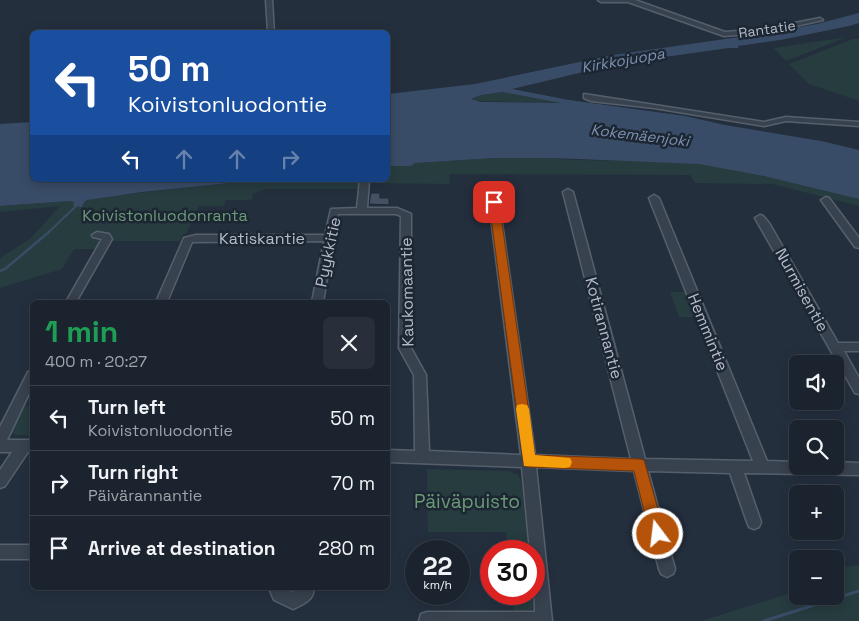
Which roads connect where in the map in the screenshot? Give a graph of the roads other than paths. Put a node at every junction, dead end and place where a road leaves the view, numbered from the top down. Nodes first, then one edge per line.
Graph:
1 (269, 0) edge
2 (601, 0) edge
3 (629, 0) edge
4 (820, 20) dead end
5 (271, 30) edge
6 (587, 96) dead end
7 (859, 124) edge
8 (364, 182) edge
9 (568, 192) dead end
10 (654, 198) dead end
11 (826, 200) dead end
12 (494, 202) dead end
13 (362, 210) junction
14 (406, 214) joint
15 (760, 218) dead end
16 (101, 238) dead end
17 (328, 238) junction
18 (859, 245) edge
19 (72, 300) edge
20 (163, 300) edge
21 (318, 300) edge
22 (834, 347) junction
23 (859, 347) edge
24 (30, 379) edge
25 (859, 389) edge
26 (0, 441) edge
27 (0, 446) edge
28 (28, 446) edge
29 (390, 456) edge
30 (422, 457) junction
31 (529, 461) junction
32 (639, 465) junction
33 (735, 467) junction
34 (762, 467) junction
35 (859, 469) edge
36 (0, 482) edge
37 (754, 522) dead end
38 (0, 552) edge
39 (30, 552) edge
40 (667, 569) dead end
41 (278, 590) edge
42 (306, 590) edge
43 (427, 620) edge

1 - 5 street
2 - 3 street, Rantatie
3 - 4 street, Rantatie
6 - 7 street
8 - 13 street
9 - 32 street, Kotirannantie
10 - 34 street, Hemmintie
11 - 18 street
12 - 31 street
13 - 14 street, Pyykkitie
13 - 17 street, Pyykkitie
14 - 30 street, Kaukomaantie
15 - 22 street, Nurmisentie
16 - 19 street
17 - 20 street, Katiskantie
17 - 21 street, Pyykkitie
22 - 23 street
22 - 25 street, Nurmisentie
24 - 26 street
27 - 28 street
28 - 36 street
29 - 30 street
30 - 31 street
31 - 32 street
31 - 43 street
32 - 33 street
32 - 40 street, Kotirannantie
33 - 34 street
33 - 37 street
34 - 35 street
38 - 39 street
41 - 42 street

